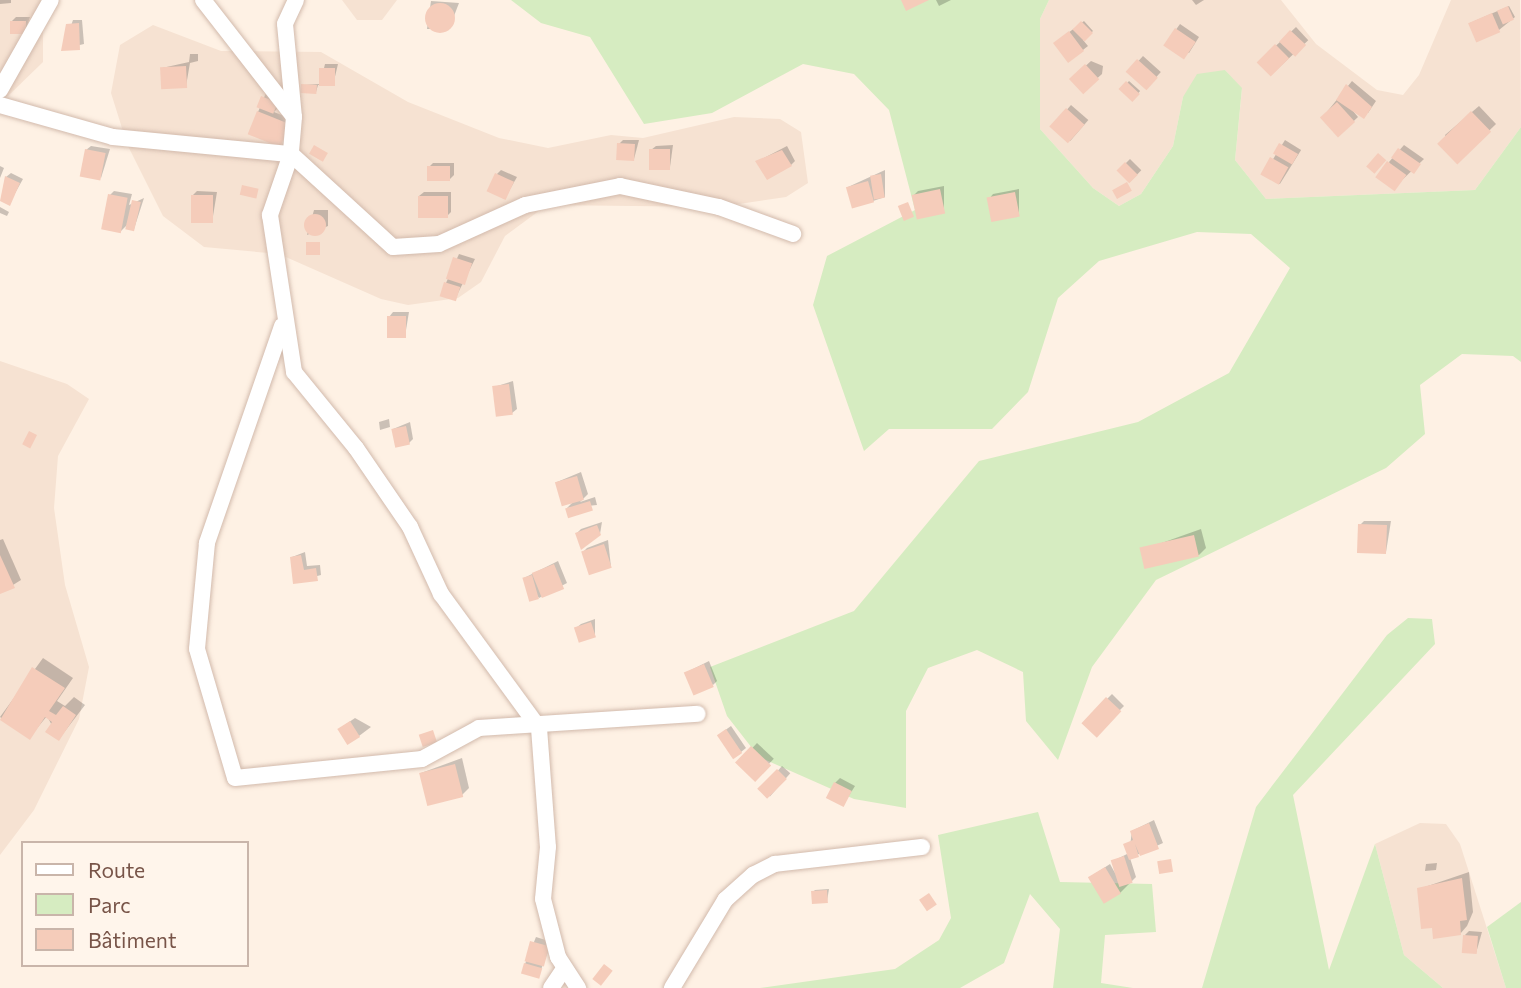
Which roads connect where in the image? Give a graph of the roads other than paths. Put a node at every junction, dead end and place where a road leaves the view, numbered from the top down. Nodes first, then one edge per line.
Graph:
1 (51, 0) edge
2 (203, 0) edge
3 (296, 0) edge
4 (0, 90) edge
5 (0, 105) edge
6 (294, 117) junction
7 (291, 154) junction
8 (793, 233) dead end
9 (284, 320) junction
10 (698, 713) dead end
11 (540, 728) junction
12 (922, 847) dead end
13 (564, 969) junction
14 (551, 988) edge
15 (578, 988) edge
16 (673, 988) edge

1 - 4 street
2 - 6 street
3 - 6 street
5 - 7 street
6 - 7 street
7 - 8 street
7 - 9 street
9 - 11 street
9 - 11 street
10 - 11 street
11 - 13 street
12 - 16 street
13 - 14 street
13 - 15 street

